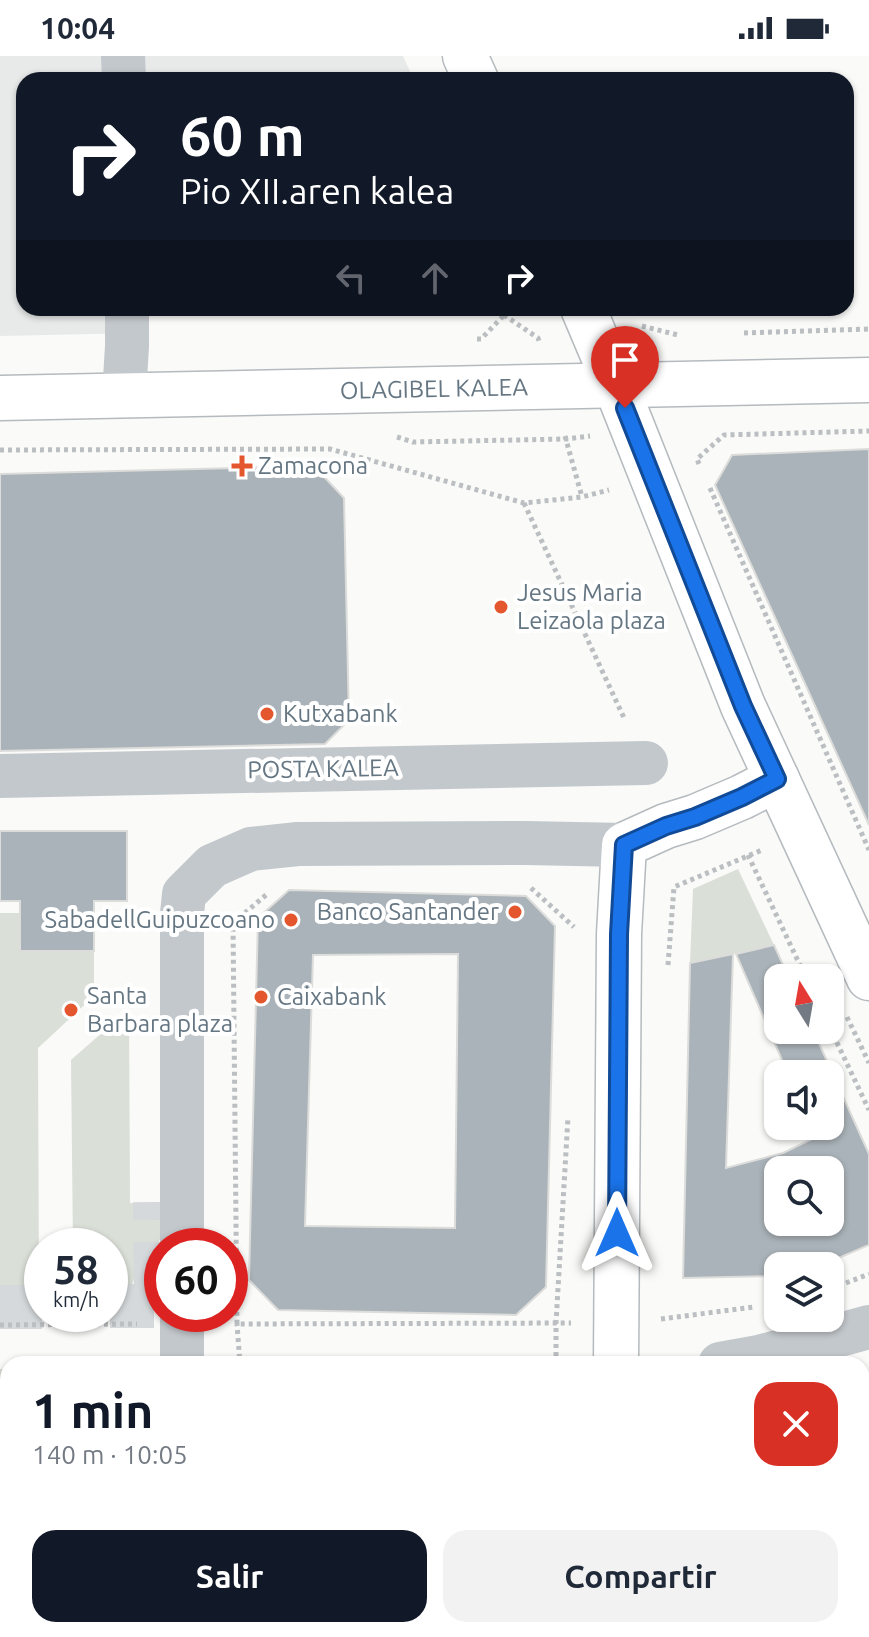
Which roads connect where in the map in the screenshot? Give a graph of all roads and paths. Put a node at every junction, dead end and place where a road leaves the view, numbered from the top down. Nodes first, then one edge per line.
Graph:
1 (127, 316) edge
2 (503, 316) edge
3 (586, 316) edge
4 (869, 329) edge
5 (735, 333) dead end
6 (675, 335) dead end
7 (690, 335) dead end
8 (465, 339) dead end
9 (869, 380) edge
10 (616, 386) junction
11 (124, 395) junction
12 (0, 398) edge
13 (869, 431) edge
14 (0, 450) edge
15 (703, 474) dead end
16 (709, 488) dead end
17 (582, 497) dead end
18 (524, 503) junction
19 (646, 763) joint
20 (0, 776) edge
21 (777, 779) junction
22 (695, 817) junction
23 (624, 845) junction
24 (869, 850) edge
25 (721, 867) junction
26 (525, 883) dead end
27 (267, 895) dead end
28 (182, 914) junction
29 (619, 934) junction
30 (669, 935) junction
31 (799, 964) edge
32 (668, 966) dead end
33 (869, 978) edge
34 (838, 1044) edge
35 (569, 1104) dead end
36 (869, 1110) edge
37 (155, 1202) tunnel mouth
38 (182, 1228) tunnel mouth
39 (764, 1306) dead end
40 (663, 1319) junction
41 (556, 1323) junction
42 (869, 1327) edge
43 (182, 1332) edge
44 (663, 1334) dead end
45 (616, 1343) edge
46 (182, 1356) edge
47 (556, 1356) edge
48 (763, 1356) edge

1 - 11 street
2 - 8 path
3 - 10 main road
4 - 5 path
6 - 7 path
9 - 10 main road, OLAGIBEL KALEA
10 - 11 main road, OLAGIBEL KALEA
10 - 21 main road
11 - 12 main road, OLAGIBEL KALEA
13 - 15 path
14 - 18 path
16 - 24 path
17 - 18 path
18 - 19 path
19 - 20 street, POSTA KALEA
21 - 22 main road
21 - 33 main road
22 - 23 main road
22 - 25 path
23 - 28 street
23 - 29 main road
25 - 30 path
25 - 31 path
26 - 29 path
27 - 41 path
28 - 37 street
28 - 38 street
29 - 30 path
29 - 45 main road
30 - 32 path
34 - 36 path
35 - 41 path
39 - 40 path
40 - 44 path
40 - 45 path
41 - 45 path
41 - 47 path
42 - 48 street
43 - 46 street

